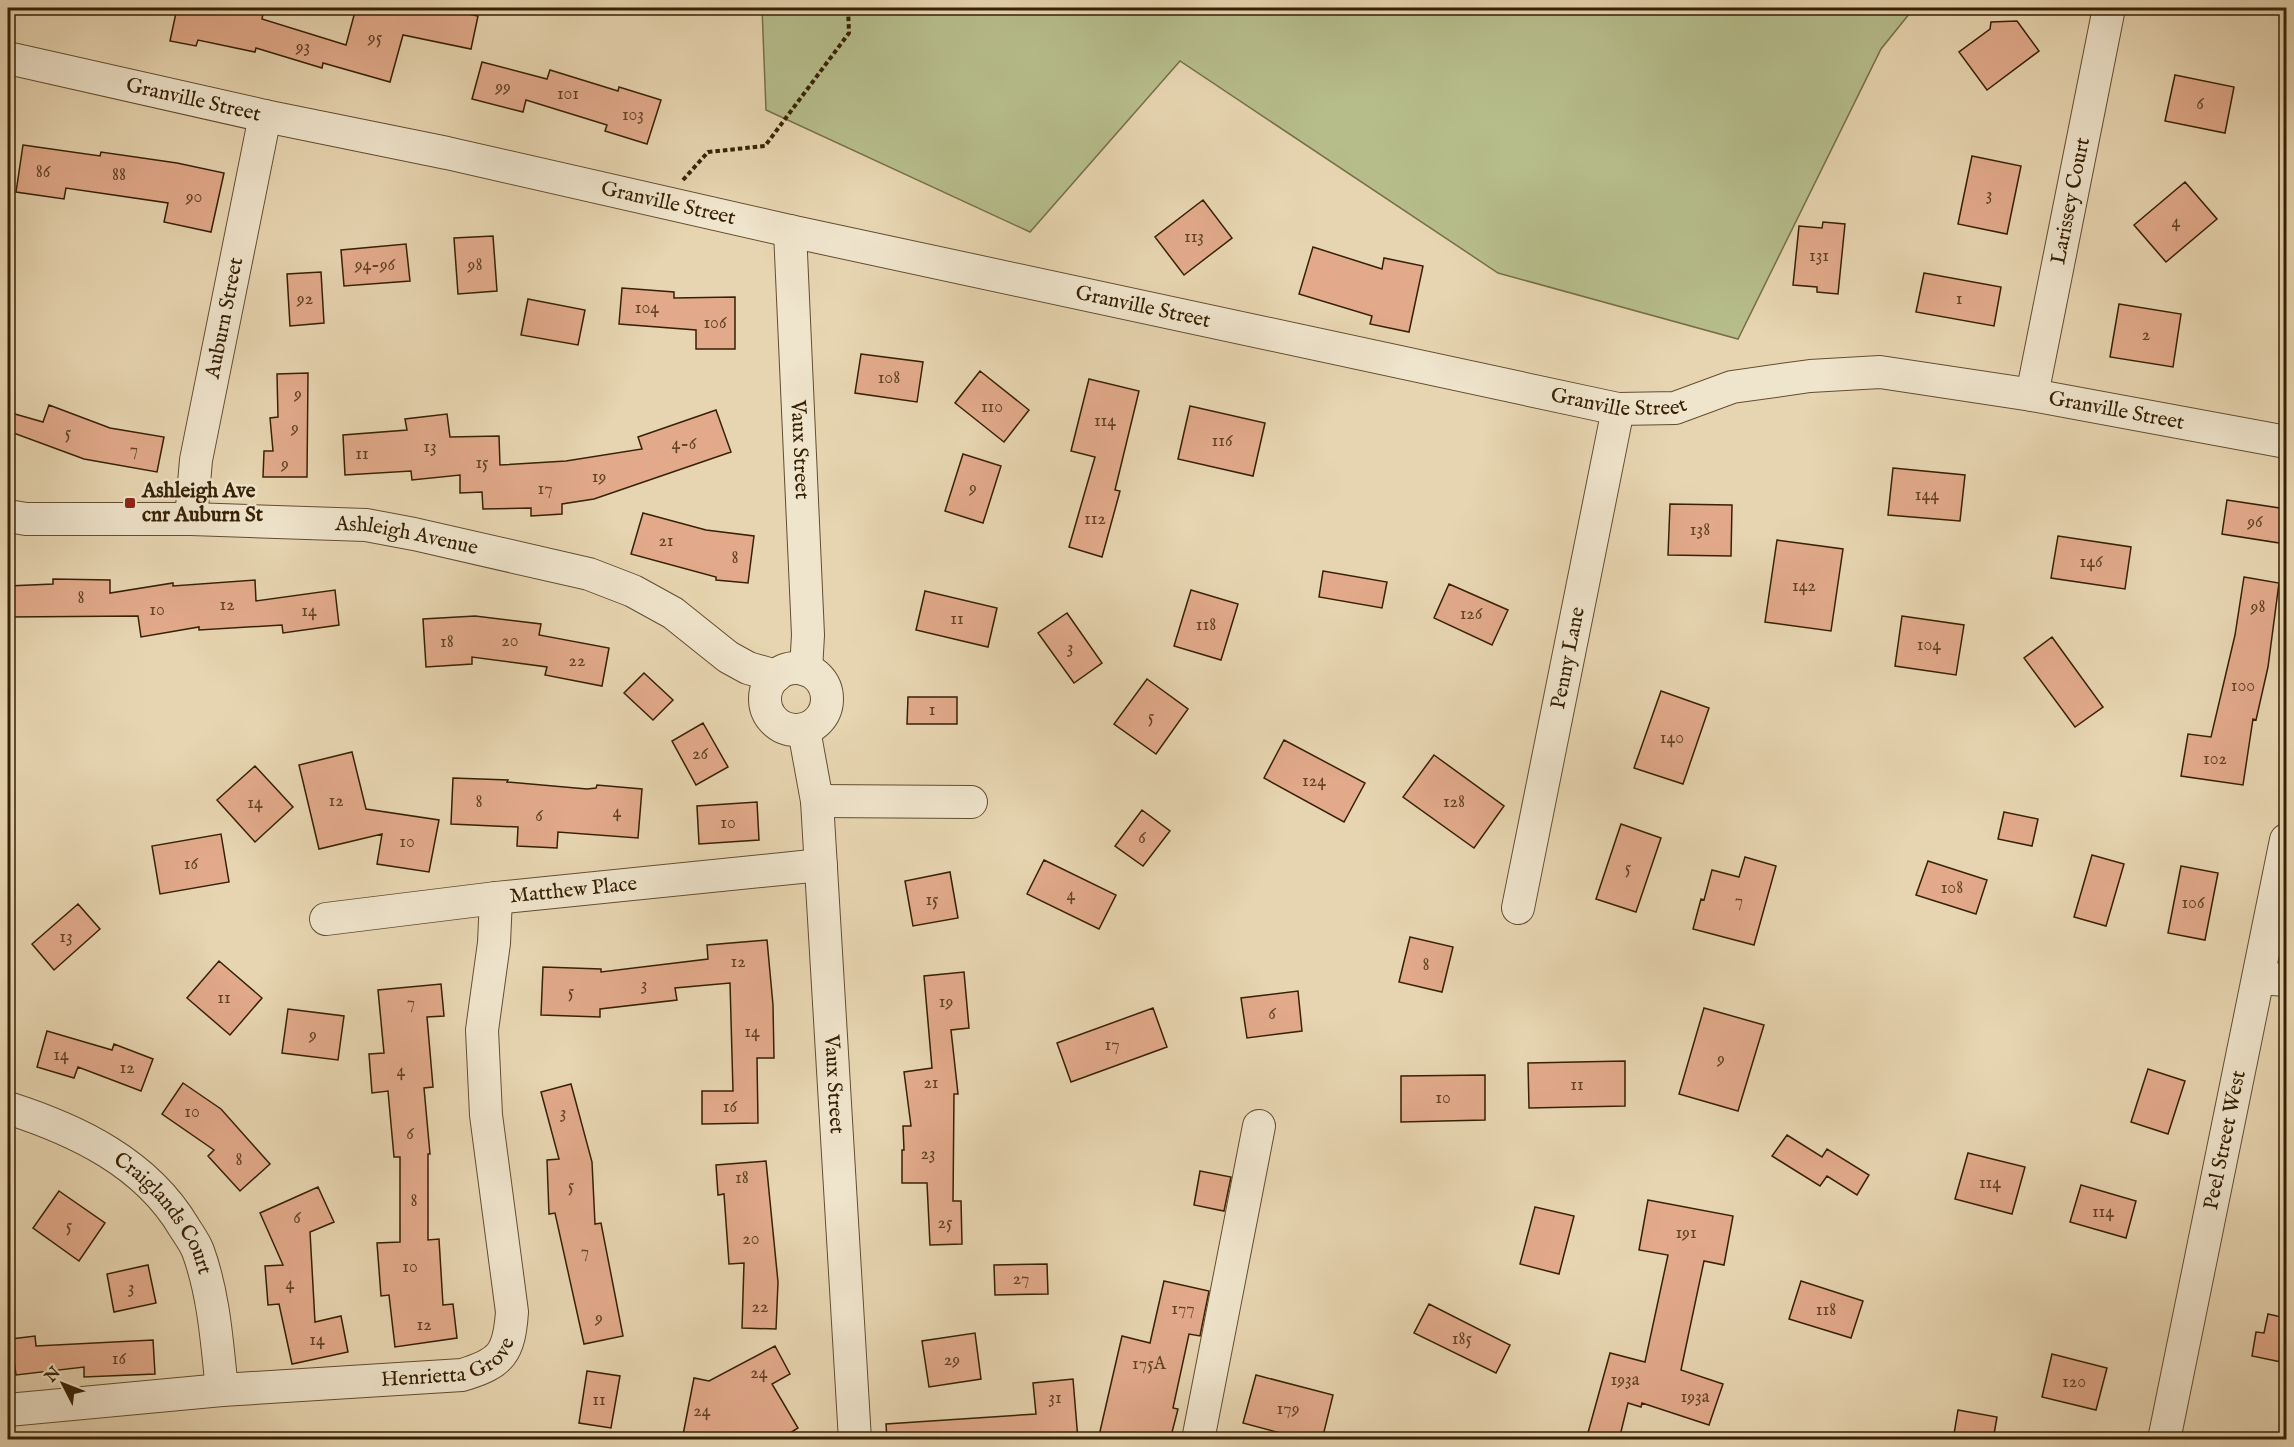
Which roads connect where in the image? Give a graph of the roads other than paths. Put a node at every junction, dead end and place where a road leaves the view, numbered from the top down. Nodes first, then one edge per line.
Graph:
1 (2109, 8) edge
2 (8, 58) edge
3 (265, 116) junction
4 (790, 231) junction
5 (2032, 395) junction
6 (1618, 409) junction
7 (2286, 442) edge
8 (8, 516) edge
9 (191, 519) junction
10 (791, 673) junction
11 (804, 730) junction
12 (818, 801) junction
13 (971, 802) dead end
14 (2286, 840) edge
15 (821, 865) junction
16 (496, 898) junction
17 (1518, 908) dead end
18 (326, 919) dead end
19 (2273, 979) edge
20 (8, 1108) edge
21 (1259, 1126) dead end
22 (222, 1390) junction
23 (8, 1410) edge
24 (855, 1440) edge
25 (1198, 1440) edge
26 (2163, 1440) edge

1 - 5 street, Larissey Court
2 - 3 street, Granville Street
3 - 4 street, Granville Street
3 - 9 street, Auburn Street
4 - 6 street, Granville Street
4 - 10 street, Vaux Street
5 - 6 street, Granville Street
5 - 7 street, Granville Street
6 - 17 street, Penny Lane
8 - 9 street, Ashleigh Avenue
9 - 10 street, Ashleigh Avenue
10 - 11 street
10 - 11 street
11 - 12 street, Vaux Street
12 - 13 street
12 - 15 street, Vaux Street
14 - 19 street, Peel Street West
15 - 16 street, Matthew Place
15 - 24 street, Vaux Street
16 - 18 street, Matthew Place
16 - 22 street, Henrietta Grove
19 - 26 street, Peel Street West
20 - 22 street, Craiglands Court
21 - 25 street
22 - 23 street, Henrietta Grove

